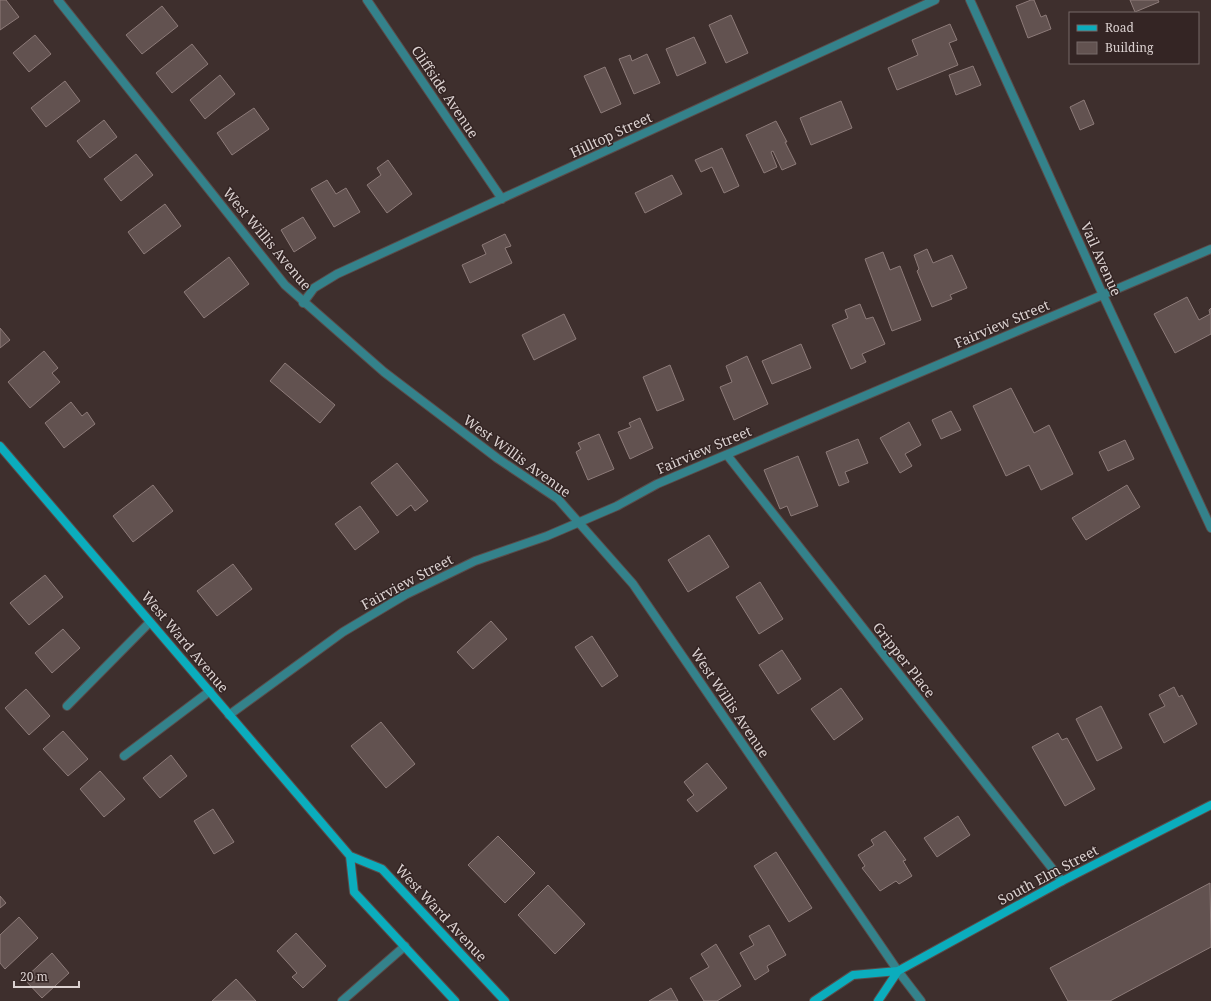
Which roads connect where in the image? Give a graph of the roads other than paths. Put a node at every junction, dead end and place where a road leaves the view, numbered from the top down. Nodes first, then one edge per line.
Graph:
1 (58, 0) edge
2 (367, 0) edge
3 (935, 0) edge
4 (970, 0) edge
5 (502, 199) junction
6 (1211, 249) edge
7 (1103, 295) junction
8 (303, 303) junction
9 (0, 446) edge
10 (727, 455) junction
11 (578, 522) junction
12 (1211, 528) edge
13 (150, 622) junction
14 (210, 691) junction
15 (67, 706) dead end
16 (229, 715) junction
17 (124, 756) dead end
18 (1211, 805) edge
19 (350, 856) junction
20 (1062, 881) junction
21 (405, 946) junction
22 (898, 971) junction
23 (342, 1001) edge
24 (455, 1001) edge
25 (505, 1001) edge
26 (814, 1001) edge
27 (878, 1001) edge
28 (920, 1001) edge

1 - 8 street, West Willis Avenue
2 - 5 street, Cliffside Avenue
3 - 5 street, Hilltop Street
4 - 7 street, Vail Avenue
5 - 8 street, Hilltop Street
6 - 7 street, Fairview Street
7 - 10 street, Fairview Street
7 - 12 street, Vail Avenue
8 - 11 street, West Willis Avenue
9 - 13 street, West Ward Avenue
10 - 11 street, Fairview Street
10 - 20 street, Gripper Place
11 - 16 street, Fairview Street
11 - 22 street, West Willis Avenue
13 - 14 street, West Ward Avenue
13 - 15 street
14 - 16 street, West Ward Avenue
14 - 17 street
16 - 19 street, West Ward Avenue
18 - 20 street, South Elm Street
19 - 21 street
19 - 25 street, West Ward Avenue
20 - 22 street, South Elm Street
21 - 23 street
21 - 24 street
22 - 26 street, South Elm Street
22 - 27 street, South Elm Street
22 - 28 street, West Willis Avenue

